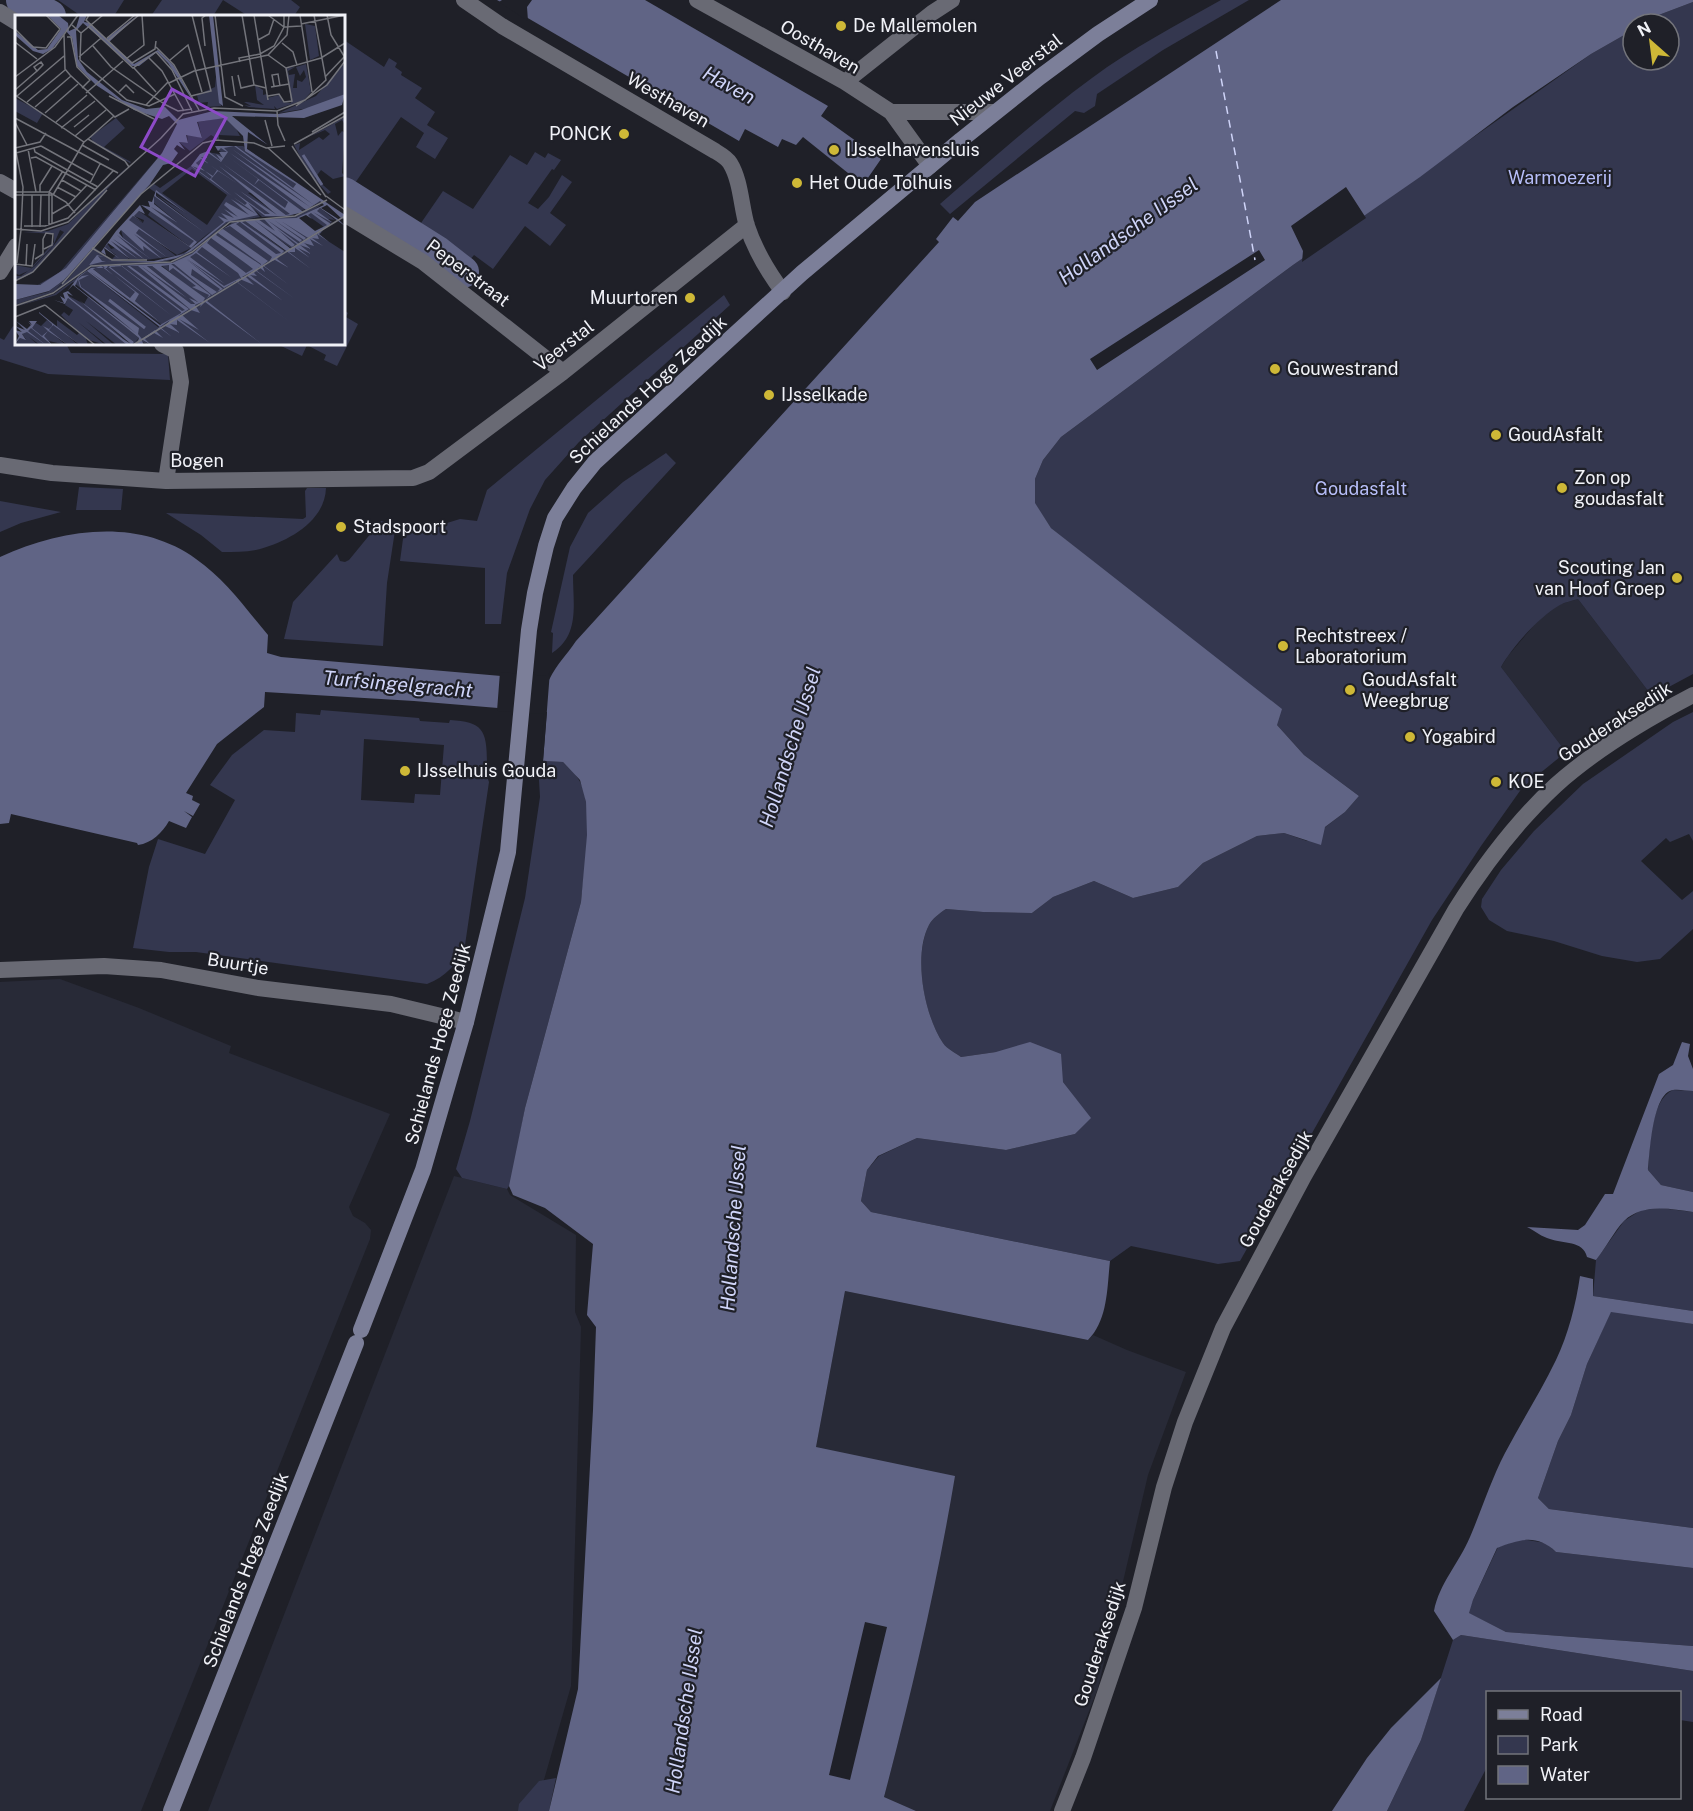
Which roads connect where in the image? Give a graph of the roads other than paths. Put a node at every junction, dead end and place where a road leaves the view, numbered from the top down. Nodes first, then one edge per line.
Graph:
1 (464, 0) edge
2 (697, 0) edge
3 (952, 0) edge
4 (1150, 0) edge
5 (0, 12) edge
6 (15, 21) edge
7 (845, 82) junction
8 (891, 112) junction
9 (995, 112) junction
10 (930, 166) junction
11 (0, 182) edge
12 (15, 190) edge
13 (345, 215) edge
14 (747, 225) junction
15 (15, 248) edge
16 (0, 272) edge
17 (783, 292) junction
18 (164, 345) edge
19 (563, 372) junction
20 (0, 465) edge
21 (395, 479) joint
22 (166, 480) junction
23 (1693, 695) edge
24 (0, 970) edge
25 (466, 1022) junction
26 (171, 1811) edge
27 (1062, 1811) edge

1 - 14 street, Westhaven
2 - 7 street, Oosthaven
3 - 7 street
4 - 9 main road, Nieuwe Veerstal
5 - 6 street
7 - 8 street, Oosthaven
8 - 9 street
8 - 10 street, Oosthaven
9 - 10 main road, Nieuwe Veerstal
10 - 17 main road, Nieuwe Veerstal
11 - 12 street
13 - 19 street, Peperstraat
14 - 17 street, Westhaven
14 - 19 street, Veerstal
15 - 16 street
17 - 25 main road, Schielands Hoge Zeedijk
18 - 22 street
19 - 21 street, Veerstal
20 - 22 street, Bogen
21 - 22 street, Bogen
23 - 27 street, Gouderaksedijk
24 - 25 street, Buurtje
25 - 26 main road, Schielands Hoge Zeedijk

